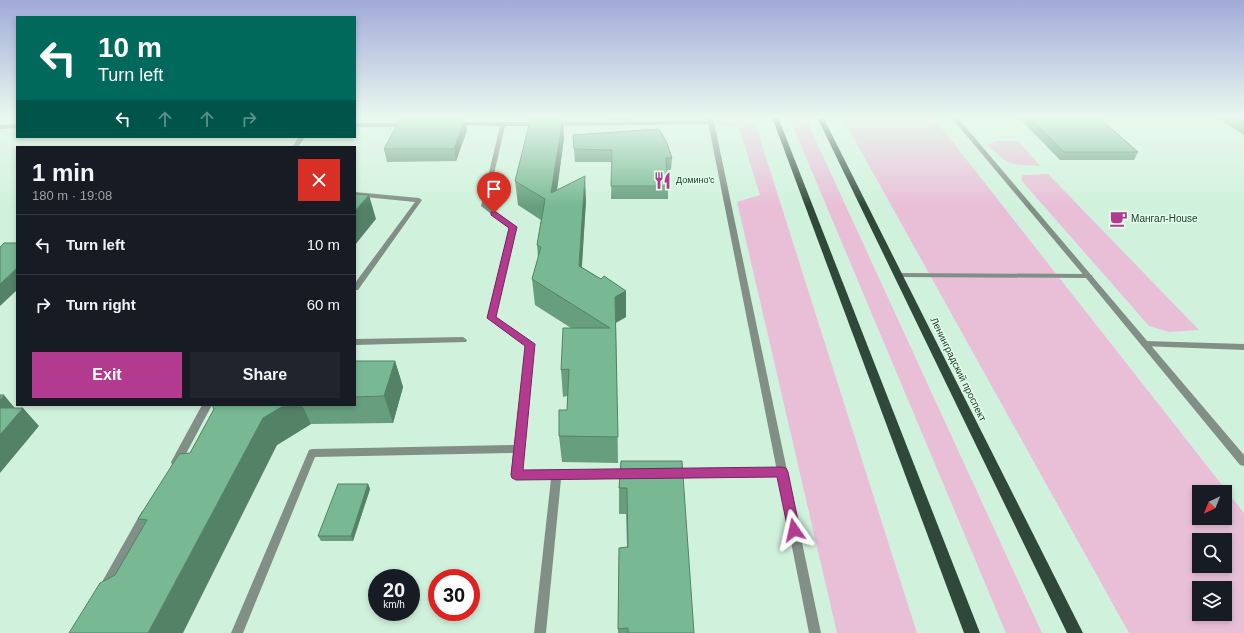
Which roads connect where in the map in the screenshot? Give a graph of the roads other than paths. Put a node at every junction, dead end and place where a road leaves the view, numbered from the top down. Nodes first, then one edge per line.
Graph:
1 (498, 147) edge
2 (716, 147) edge
3 (786, 147) edge
4 (835, 147) edge
5 (979, 147) edge
6 (356, 194) edge
7 (899, 275) junction
8 (1089, 276) junction
9 (356, 287) edge
10 (463, 340) dead end
11 (356, 342) edge
12 (1145, 344) junction
13 (1244, 347) edge
14 (206, 406) edge
15 (519, 449) junction
16 (1244, 462) edge
17 (782, 472) junction
18 (642, 473) edge
19 (665, 473) edge
20 (169, 474) edge
21 (556, 474) junction
22 (153, 502) edge
23 (99, 598) edge
24 (237, 633) edge
25 (540, 633) edge
26 (815, 633) edge
27 (972, 633) edge
28 (1074, 633) edge

1 - 15 street
2 - 17 street
3 - 27 main road
4 - 7 main road, Ленинградский проспект
5 - 8 street
6 - 9 street
7 - 8 street
7 - 28 main road, Ленинградский проспект
8 - 12 street
10 - 11 street
12 - 13 street
12 - 16 street
14 - 20 street
15 - 21 street
15 - 24 street
17 - 19 street
17 - 26 street
18 - 21 street
21 - 25 street
22 - 23 street

